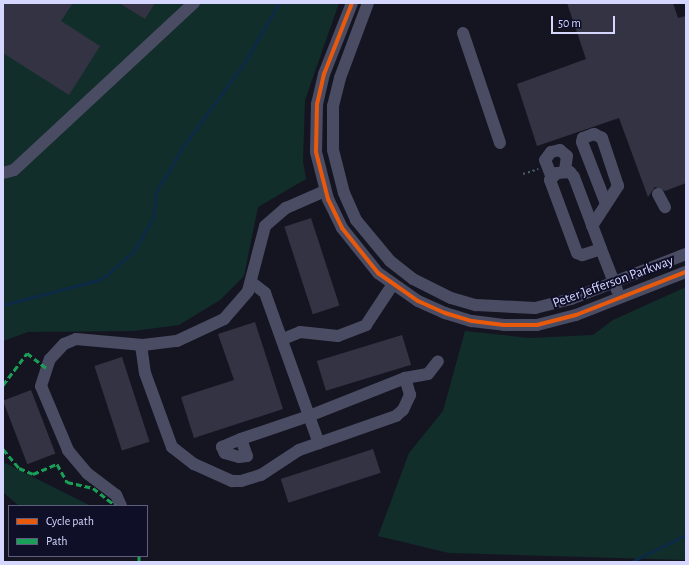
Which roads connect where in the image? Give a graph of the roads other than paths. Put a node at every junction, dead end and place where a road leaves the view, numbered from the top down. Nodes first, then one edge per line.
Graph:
1 (194, 3) edge
2 (352, 3) edge
3 (368, 3) edge
4 (463, 33) dead end
5 (500, 143) dead end
6 (565, 171) junction
7 (3, 173) edge
8 (552, 178) junction
9 (326, 190) junction
10 (606, 204) junction
11 (592, 226) junction
12 (601, 249) junction
13 (686, 254) edge
14 (686, 272) edge
15 (251, 282) junction
16 (614, 283) junction
17 (393, 284) junction
18 (620, 298) junction
19 (283, 338) junction
20 (142, 345) junction
21 (438, 361) dead end
22 (405, 378) junction
23 (309, 416) junction
24 (241, 439) dead end
25 (320, 443) junction
26 (121, 505) edge

1 - 7 street
2 - 9 street, Peter Jefferson Parkway
3 - 16 street, Peter Jefferson Parkway
4 - 5 street
6 - 8 street
6 - 8 street
6 - 11 street
8 - 12 street
9 - 15 street
9 - 17 street, Peter Jefferson Parkway
10 - 10 street
10 - 11 street
11 - 12 street
12 - 16 street
13 - 16 street, Peter Jefferson Parkway
14 - 18 street, Peter Jefferson Parkway
15 - 19 street
15 - 20 street
16 - 18 street
17 - 18 street, Peter Jefferson Parkway
17 - 19 street
19 - 23 street
20 - 25 street
20 - 26 street
21 - 22 street
22 - 23 street
22 - 25 street
23 - 24 street
23 - 25 street

